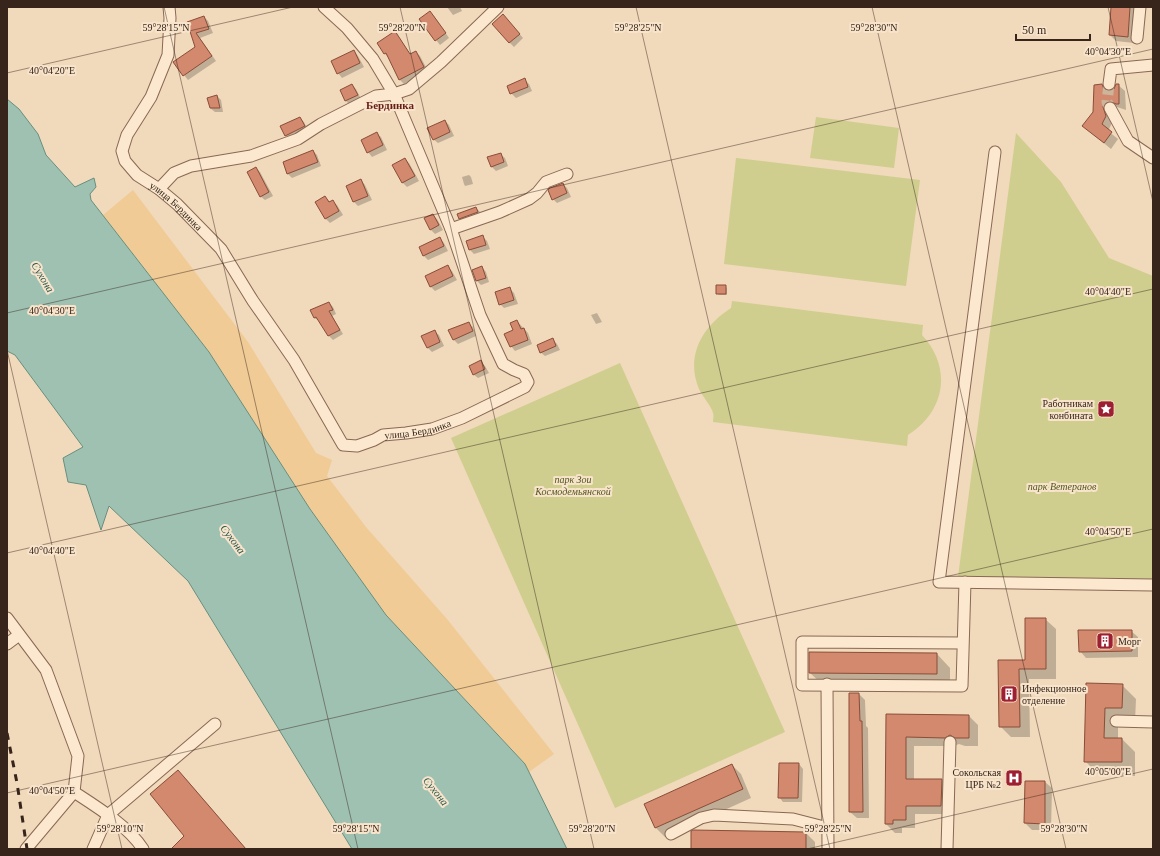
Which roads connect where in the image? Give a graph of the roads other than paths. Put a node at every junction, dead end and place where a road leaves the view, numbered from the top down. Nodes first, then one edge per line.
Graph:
1 (169, 7) edge
2 (324, 7) edge
3 (498, 7) edge
4 (1140, 7) edge
5 (1137, 38) dead end
6 (1153, 64) edge
7 (1109, 84) tunnel mouth
8 (394, 94) junction
9 (1110, 108) tunnel mouth
10 (996, 152) dead end
11 (1153, 158) edge
12 (567, 174) dead end
13 (159, 189) junction
14 (451, 229) junction
15 (965, 582) junction
16 (1153, 585) edge
17 (7, 618) edge
18 (19, 635) junction
19 (963, 643) junction
20 (7, 644) edge
21 (827, 684) junction
22 (1116, 721) dead end
23 (1153, 722) edge
24 (215, 724) dead end
25 (950, 742) dead end
26 (74, 792) junction
27 (108, 815) junction
28 (828, 828) junction
29 (670, 834) dead end
30 (26, 849) edge
31 (93, 849) edge
32 (143, 849) edge
33 (828, 849) edge
34 (947, 849) edge

1 - 13 street, улица Бердинка
2 - 8 street, улица Бердинка
3 - 8 street
4 - 5 street
6 - 7 street
8 - 13 street
8 - 14 street, улица Бердинка
9 - 11 street
10 - 15 street
12 - 14 street
13 - 14 street, улица Бердинка
15 - 16 street
15 - 19 street
17 - 18 street
18 - 20 street
18 - 26 street
19 - 21 street
19 - 21 street
21 - 28 street
22 - 23 street
24 - 27 street
25 - 34 street
26 - 27 street
26 - 30 street
27 - 31 street
27 - 32 street
28 - 29 street
28 - 33 street

